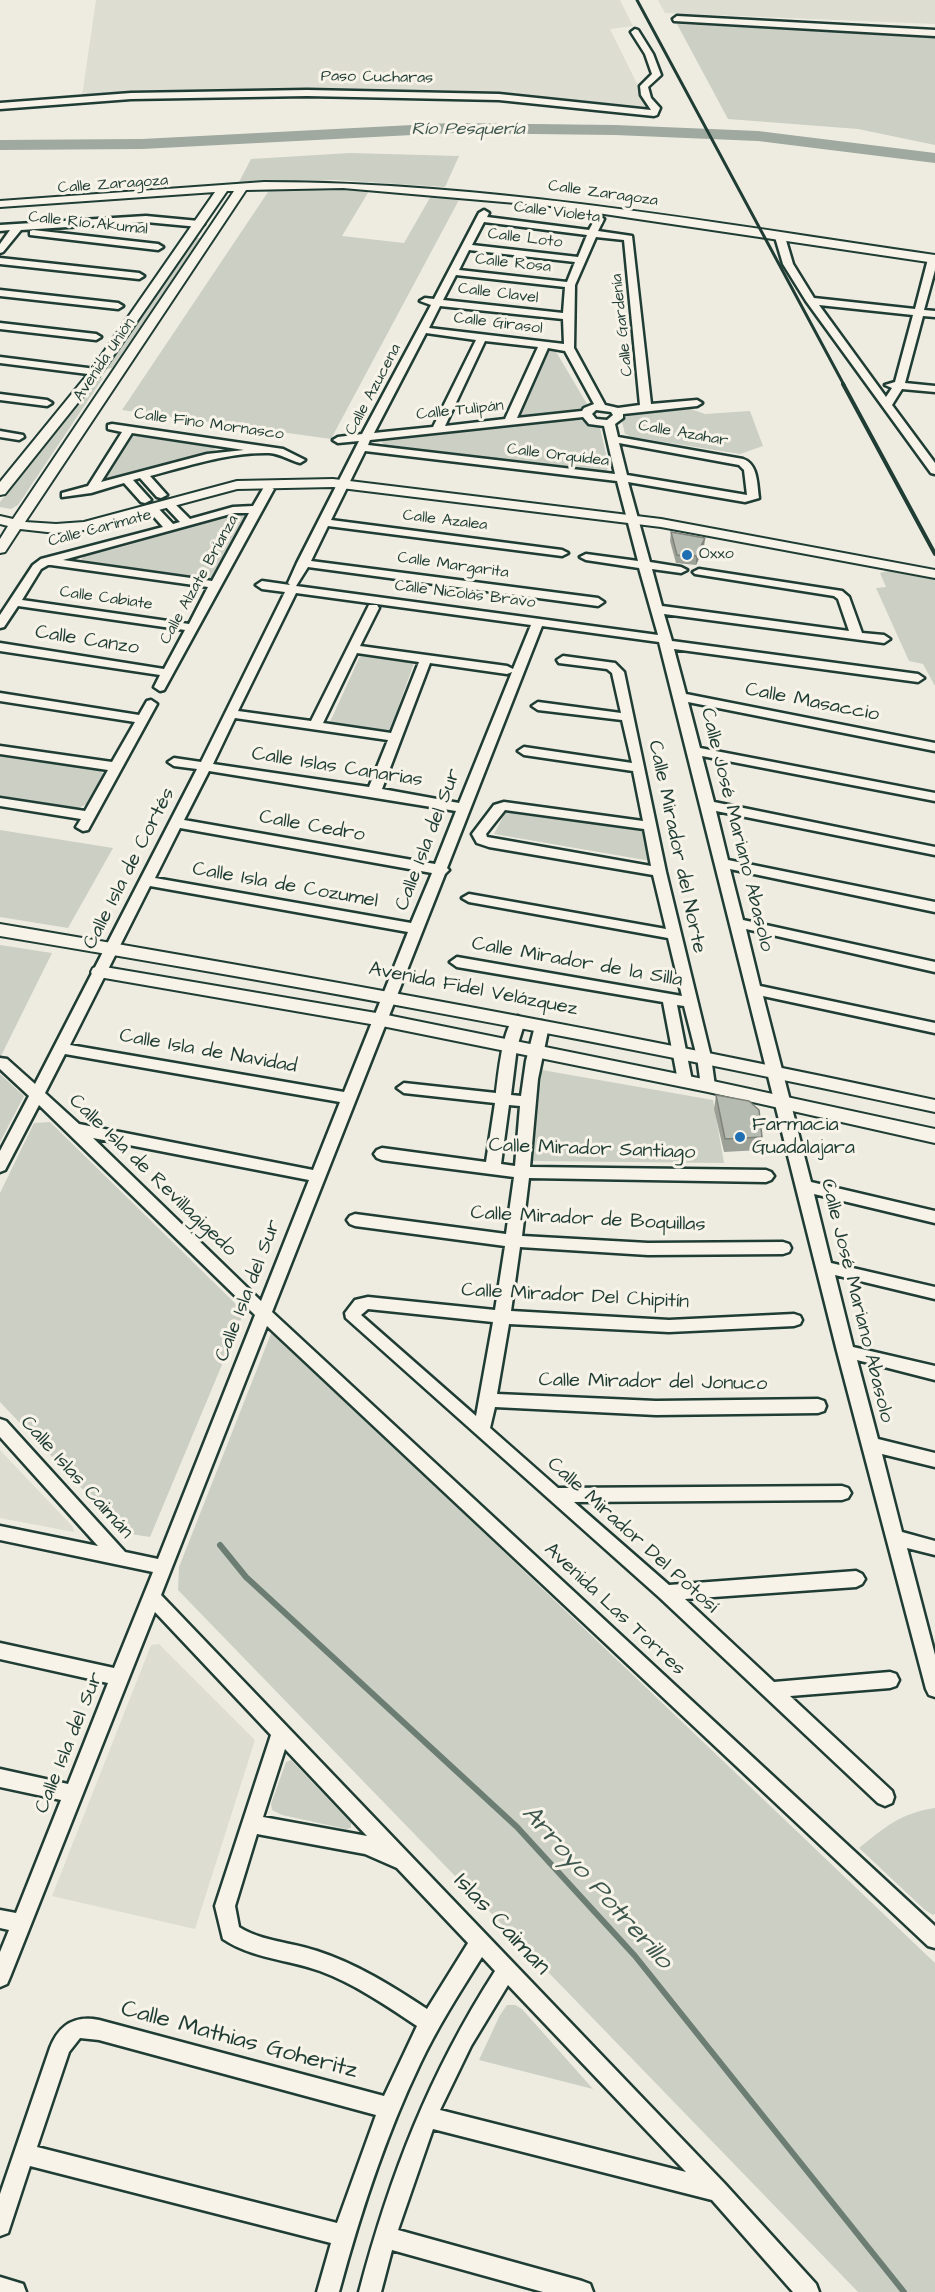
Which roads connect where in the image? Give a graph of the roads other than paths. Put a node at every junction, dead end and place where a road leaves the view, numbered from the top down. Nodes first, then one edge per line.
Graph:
1 (677, 19) dead end
2 (635, 32) dead end
3 (935, 33) edge
4 (0, 106) edge
5 (241, 189) junction
6 (219, 195) junction
7 (0, 204) edge
8 (0, 210) edge
9 (601, 215) junction
10 (483, 216) joint
11 (0, 228) edge
12 (196, 228) junction
13 (16, 229) junction
14 (213, 230) junction
15 (593, 232) junction
16 (780, 237) junction
17 (629, 238) joint
18 (158, 247) dead end
19 (467, 247) junction
20 (0, 250) edge
21 (934, 259) edge
22 (580, 260) junction
23 (0, 261) edge
24 (452, 272) junction
25 (139, 276) dead end
26 (570, 285) junction
27 (0, 293) edge
28 (425, 301) dead end
29 (811, 301) junction
30 (437, 302) junction
31 (118, 306) dead end
32 (919, 312) junction
33 (935, 314) edge
34 (568, 317) junction
35 (0, 326) edge
36 (423, 330) junction
37 (96, 337) dead end
38 (482, 337) junction
39 (544, 345) junction
40 (569, 348) junction
41 (0, 360) edge
42 (96, 372) junction
43 (114, 375) junction
44 (871, 384) junction
45 (899, 386) junction
46 (935, 389) edge
47 (0, 397) edge
48 (48, 403) dead end
49 (697, 403) dead end
50 (886, 404) junction
51 (600, 406) junction
52 (646, 408) junction
53 (617, 411) junction
54 (586, 414) junction
55 (509, 423) junction
56 (609, 423) junction
57 (112, 427) dead end
58 (128, 430) junction
59 (437, 430) junction
60 (0, 434) edge
61 (19, 436) dead end
62 (367, 436) junction
63 (613, 439) junction
64 (338, 440) dead end
65 (361, 447) junction
66 (268, 450) junction
67 (300, 460) dead end
68 (935, 471) edge
69 (143, 475) junction
70 (127, 480) junction
71 (622, 480) junction
72 (337, 483) junction
73 (268, 489) dead end
74 (91, 490) junction
75 (0, 491) edge
76 (66, 495) dead end
77 (165, 499) junction
78 (751, 499) joint
79 (148, 504) junction
80 (257, 509) junction
81 (0, 518) edge
82 (632, 520) junction
83 (19, 521) junction
84 (324, 522) junction
85 (187, 523) junction
86 (170, 528) junction
87 (0, 549) edge
88 (562, 553) dead end
89 (586, 557) dead end
90 (45, 561) junction
91 (303, 563) junction
92 (644, 564) junction
93 (681, 570) dead end
94 (699, 572) dead end
95 (935, 574) edge
96 (216, 585) junction
97 (262, 585) dead end
98 (293, 586) junction
99 (14, 602) junction
100 (598, 602) dead end
101 (373, 608) dead end
102 (655, 609) junction
103 (538, 621) junction
104 (0, 624) edge
105 (192, 628) junction
106 (857, 635) junction
107 (884, 639) dead end
108 (664, 642) junction
109 (0, 647) edge
110 (352, 649) junction
111 (426, 659) junction
112 (562, 660) dead end
113 (507, 670) dead end
114 (168, 672) junction
115 (918, 678) dead end
116 (160, 687) dead end
117 (0, 697) edge
118 (681, 697) junction
119 (151, 704) dead end
120 (538, 706) dead end
121 (231, 714) junction
122 (626, 717) junction
123 (143, 719) junction
124 (316, 725) junction
125 (395, 737) junction
126 (935, 747) edge
127 (0, 750) edge
128 (524, 751) dead end
129 (694, 751) junction
130 (174, 762) dead end
131 (116, 767) junction
132 (205, 767) junction
133 (639, 768) junction
134 (374, 792) junction
135 (935, 797) edge
136 (0, 802) edge
137 (708, 805) junction
138 (464, 808) junction
139 (176, 823) junction
140 (651, 826) junction
141 (935, 851) edge
142 (723, 863) junction
143 (442, 870) junction
144 (659, 872) junction
145 (145, 881) junction
146 (469, 898) dead end
147 (935, 907) edge
148 (738, 923) junction
149 (417, 929) junction
150 (0, 930) edge
151 (675, 935) junction
152 (111, 949) junction
153 (457, 962) dead end
154 (935, 967) edge
155 (99, 972) junction
156 (755, 990) junction
157 (391, 997) junction
158 (669, 999) junction
159 (690, 1002) junction
160 (382, 1020) junction
161 (518, 1021) junction
162 (542, 1026) junction
163 (935, 1028) edge
164 (510, 1047) junction
165 (60, 1048) junction
166 (534, 1052) junction
167 (680, 1053) junction
168 (704, 1057) junction
169 (2, 1063) dead end
170 (776, 1070) junction
171 (685, 1081) junction
172 (708, 1086) junction
173 (404, 1088) dead end
174 (37, 1095) junction
175 (348, 1098) junction
176 (503, 1100) junction
177 (529, 1102) junction
178 (784, 1102) junction
179 (935, 1106) edge
180 (75, 1130) junction
181 (935, 1136) edge
182 (382, 1154) dead end
183 (0, 1166) edge
184 (492, 1169) junction
185 (522, 1172) junction
186 (317, 1176) junction
187 (766, 1176) dead end
188 (806, 1187) junction
189 (935, 1217) edge
190 (355, 1220) dead end
191 (513, 1241) junction
192 (783, 1248) dead end
193 (825, 1267) junction
194 (935, 1293) edge
195 (356, 1308) joint
196 (264, 1314) junction
197 (502, 1317) junction
198 (794, 1320) dead end
199 (845, 1351) junction
200 (935, 1373) edge
201 (488, 1400) junction
202 (818, 1406) dead end
203 (0, 1426) edge
204 (482, 1429) junction
205 (871, 1444) junction
206 (935, 1460) edge
207 (842, 1493) dead end
208 (554, 1495) junction
209 (0, 1533) edge
210 (894, 1537) junction
211 (935, 1548) edge
212 (120, 1558) junction
213 (163, 1567) junction
214 (856, 1579) dead end
215 (666, 1593) junction
216 (152, 1598) junction
217 (928, 1642) edge
218 (0, 1651) edge
219 (118, 1677) junction
220 (890, 1680) dead end
221 (935, 1689) edge
222 (769, 1690) junction
223 (281, 1733) junction
224 (0, 1778) edge
225 (72, 1794) junction
226 (885, 1797) dead end
227 (250, 1824) junction
228 (414, 1870) junction
229 (0, 1919) edge
230 (21, 1924) junction
231 (935, 1939) edge
232 (480, 1941) junction
233 (507, 1969) junction
234 (0, 1977) edge
235 (430, 2023) junction
236 (389, 2108) junction
237 (428, 2117) junction
238 (24, 2154) junction
239 (718, 2190) junction
240 (0, 2225) edge
241 (343, 2235) junction
242 (384, 2237) junction
243 (0, 2288) edge
244 (15, 2292) edge
245 (328, 2292) edge
246 (370, 2292) edge
247 (582, 2292) edge
248 (808, 2292) edge

1 - 3 street
2 - 4 street, Paso Cucharas
5 - 6 street, Calle Zaragoza
5 - 9 street, Calle Zaragoza
5 - 14 street, Avenida Unión
6 - 7 street, Calle Zaragoza
6 - 8 street, Calle Zaragoza
6 - 12 street, Avenida Unión
9 - 15 street
9 - 16 street, Calle Zaragoza
10 - 15 street, Calle Violeta
10 - 19 street, Calle Azucena
11 - 13 street
12 - 13 street
12 - 14 street
12 - 42 street, Avenida Unión
13 - 18 street, Calle Río Akumal
13 - 20 street
14 - 43 street, Avenida Unión
15 - 17 street, Calle Violeta
15 - 22 street
16 - 21 street, Calle Zaragoza
16 - 29 street
17 - 52 street, Calle Gardenía
19 - 22 street, Calle Loto
19 - 24 street, Calle Azucena
21 - 32 street
22 - 26 street
23 - 25 street
24 - 26 street, Calle Rosa
24 - 30 street, Calle Azucena
26 - 34 street
27 - 31 street
28 - 30 street, Calle Clavel
29 - 32 street
29 - 44 street
30 - 34 street, Calle Clavel
30 - 36 street, Calle Azucena
32 - 33 street
32 - 45 street
34 - 40 street
35 - 37 street
36 - 38 street, Calle Girasol
36 - 62 street, Calle Azucena
38 - 39 street, Calle Girasol
38 - 59 street
39 - 40 street, Calle Girasol
39 - 55 street
40 - 51 street
41 - 42 street
42 - 43 street
42 - 75 street, Avenida Unión
43 - 83 street, Avenida Unión
44 - 45 street
44 - 50 street
45 - 46 street
45 - 50 street
47 - 48 street
49 - 52 street
50 - 68 street
51 - 53 street
51 - 54 street
52 - 53 street
53 - 56 street
54 - 55 street, Calle Tulipán
54 - 56 street
55 - 59 street, Calle Tulipán
56 - 63 street, Calle José Mariano Abasolo
57 - 58 street, Calle Fino Mornasco
58 - 66 street, Calle Fino Mornasco
58 - 74 street
59 - 62 street, Calle Tulipán
60 - 61 street
62 - 64 street, Calle Tulipán
62 - 65 street, Calle Azucena
63 - 71 street, Calle José Mariano Abasolo
63 - 78 street, Calle Azahar
65 - 71 street, Calle Orquídea
65 - 72 street, Calle Azucena
66 - 67 street, Calle Fino Mornasco
66 - 69 street
69 - 70 street
69 - 77 street, Calle Carimate
70 - 74 street
70 - 79 street, Calle Carimate
71 - 78 street, Calle Orquídea
71 - 82 street, Calle José Mariano Abasolo
72 - 77 street
72 - 82 street
72 - 84 street, Calle Azucena
73 - 80 street, Calle Alzate Brianza
74 - 76 street
77 - 79 street
77 - 85 street, Calle Carimate
79 - 83 street
79 - 86 street, Calle Carimate
80 - 85 street, Calle Carimate
80 - 96 street, Calle Alzate Brianza
81 - 83 street
82 - 92 street, Calle José Mariano Abasolo
82 - 95 street
83 - 87 street, Avenida Unión
84 - 88 street, Calle Azalea
84 - 91 street, Calle Azucena
85 - 86 street, Calle Carimate
86 - 90 street, Calle Carimate
89 - 92 street
90 - 96 street
90 - 99 street, Calle Carimate
91 - 98 street, Calle Azucena
91 - 100 street, Calle Margarita
92 - 93 street
92 - 102 street, Calle José Mariano Abasolo
94 - 106 street
96 - 105 street, Calle Alzate Brianza
97 - 98 street, Calle Nicolás Bravo
98 - 103 street, Calle Nicolás Bravo
98 - 121 street, Calle Isla de Cortés
99 - 104 street, Calle Carimate
99 - 105 street, Calle Cabiate
101 - 110 street
102 - 106 street
102 - 108 street, Calle José Mariano Abasolo
103 - 108 street, Calle Nicolás Bravo
103 - 138 street, Calle Isla del Sur
105 - 114 street, Calle Alzate Brianza
106 - 107 street
108 - 115 street, Calle Nicolás Bravo
108 - 118 street, Calle José Mariano Abasolo
109 - 114 street, Calle Canzo
110 - 111 street
110 - 124 street
111 - 113 street
111 - 125 street
112 - 122 street, Calle Mirador del Norte
114 - 116 street, Calle Alzate Brianza
117 - 123 street
118 - 126 street, Calle Masaccio
118 - 129 street, Calle José Mariano Abasolo
119 - 123 street
120 - 122 street
121 - 124 street
121 - 132 street, Calle Isla de Cortés
122 - 133 street, Calle Mirador del Norte
123 - 131 street
124 - 125 street
125 - 134 street
127 - 131 street
128 - 133 street
129 - 135 street
129 - 137 street, Calle José Mariano Abasolo
130 - 132 street, Calle Islas Canarias
131 - 136 street
132 - 134 street, Calle Islas Canarias
132 - 139 street, Calle Isla de Cortés
133 - 140 street, Calle Mirador del Norte
134 - 138 street, Calle Islas Canarias
137 - 141 street
137 - 142 street, Calle José Mariano Abasolo
138 - 143 street, Calle Isla del Sur
139 - 143 street, Calle Cedro
139 - 145 street, Calle Isla de Cortés
140 - 144 street, Calle Mirador del Norte
140 - 144 street
142 - 147 street
142 - 148 street, Calle José Mariano Abasolo
143 - 149 street, Calle Isla del Sur
144 - 151 street, Calle Mirador del Norte
145 - 149 street, Calle Isla de Cozumel
145 - 152 street, Calle Isla de Cortés
146 - 151 street
148 - 154 street
148 - 156 street, Calle José Mariano Abasolo
149 - 157 street, Calle Isla del Sur
150 - 152 street, Avenida Fidel Velázquez
151 - 159 street, Calle Mirador del Norte
152 - 155 street, Calle Isla de Cortés
152 - 157 street, Avenida Fidel Velázquez
153 - 158 street, Calle Mirador de la Silla
155 - 160 street
155 - 165 street, Calle Isla de Cortés
156 - 163 street
156 - 170 street, Calle José Mariano Abasolo
157 - 160 street, Calle Isla del Sur
157 - 161 street, Avenida Fidel Velázquez
158 - 159 street, Calle Mirador de la Silla
158 - 167 street
159 - 168 street, Calle Mirador del Norte
160 - 164 street
160 - 175 street, Calle Isla del Sur
161 - 162 street, Avenida Fidel Velázquez
161 - 164 street
162 - 166 street
162 - 167 street, Avenida Fidel Velázquez
164 - 166 street
164 - 176 street
165 - 174 street, Calle Isla de Cortés
165 - 175 street, Calle Isla de Navidad
166 - 171 street
166 - 177 street
167 - 168 street, Avenida Fidel Velázquez
167 - 171 street
168 - 170 street, Avenida Fidel Velázquez
168 - 172 street, Calle Mirador del Norte
169 - 174 street, Calle Isla de Revillagigedo
170 - 178 street, Calle José Mariano Abasolo
170 - 179 street, Avenida Fidel Velázquez
171 - 172 street
172 - 178 street
173 - 176 street
174 - 180 street, Calle Isla de Revillagigedo
174 - 183 street, Calle Isla de Cortés
175 - 186 street, Calle Isla del Sur
176 - 177 street
176 - 184 street
177 - 185 street
178 - 181 street
178 - 188 street, Calle José Mariano Abasolo
180 - 186 street
180 - 196 street, Calle Isla de Revillagigedo
182 - 184 street, Calle Mirador Santiago
184 - 185 street, Calle Mirador Santiago
185 - 187 street, Calle Mirador Santiago
185 - 191 street
186 - 196 street, Calle Isla del Sur
188 - 189 street
188 - 193 street, Calle José Mariano Abasolo
190 - 191 street, Calle Mirador de Boquillas
191 - 192 street, Calle Mirador de Boquillas
191 - 197 street
193 - 194 street
193 - 199 street, Calle José Mariano Abasolo
195 - 197 street, Calle Mirador Del Chipitín
195 - 204 street, Calle Mirador Del Potosí
196 - 213 street, Calle Isla del Sur
196 - 231 street, Avenida Las Torres
197 - 198 street, Calle Mirador Del Chipitín
197 - 201 street
199 - 200 street
199 - 205 street, Calle José Mariano Abasolo
201 - 202 street, Calle Mirador del Jonuco
201 - 204 street
203 - 212 street, Calle Islas Caimán
204 - 208 street, Calle Mirador Del Potosí
205 - 206 street
205 - 210 street, Calle José Mariano Abasolo
207 - 208 street
208 - 215 street, Calle Mirador Del Potosí
209 - 212 street
210 - 211 street
210 - 217 street, Calle José Mariano Abasolo
212 - 213 street
213 - 216 street, Calle Isla del Sur
214 - 215 street
215 - 222 street, Calle Mirador Del Potosí
216 - 219 street, Calle Isla del Sur
216 - 223 street, Islas Caiman
217 - 221 street, Calle José Mariano Abasolo
218 - 219 street
219 - 225 street, Calle Isla del Sur
220 - 222 street
222 - 226 street, Calle Mirador Del Potosí
223 - 227 street
223 - 228 street, Islas Caiman
224 - 225 street
225 - 230 street, Calle Isla del Sur
227 - 228 street
227 - 235 street
228 - 232 street, Islas Caiman
229 - 230 street
230 - 234 street, Calle Isla del Sur
232 - 233 street, Islas Caiman
232 - 235 street
233 - 237 street
233 - 239 street, Islas Caiman
235 - 236 street
236 - 238 street, Calle Mathias Goheritz
236 - 241 street
237 - 239 street
237 - 242 street
238 - 240 street
238 - 241 street
239 - 248 street, Islas Caiman
241 - 245 street
242 - 246 street
242 - 247 street
243 - 244 street

